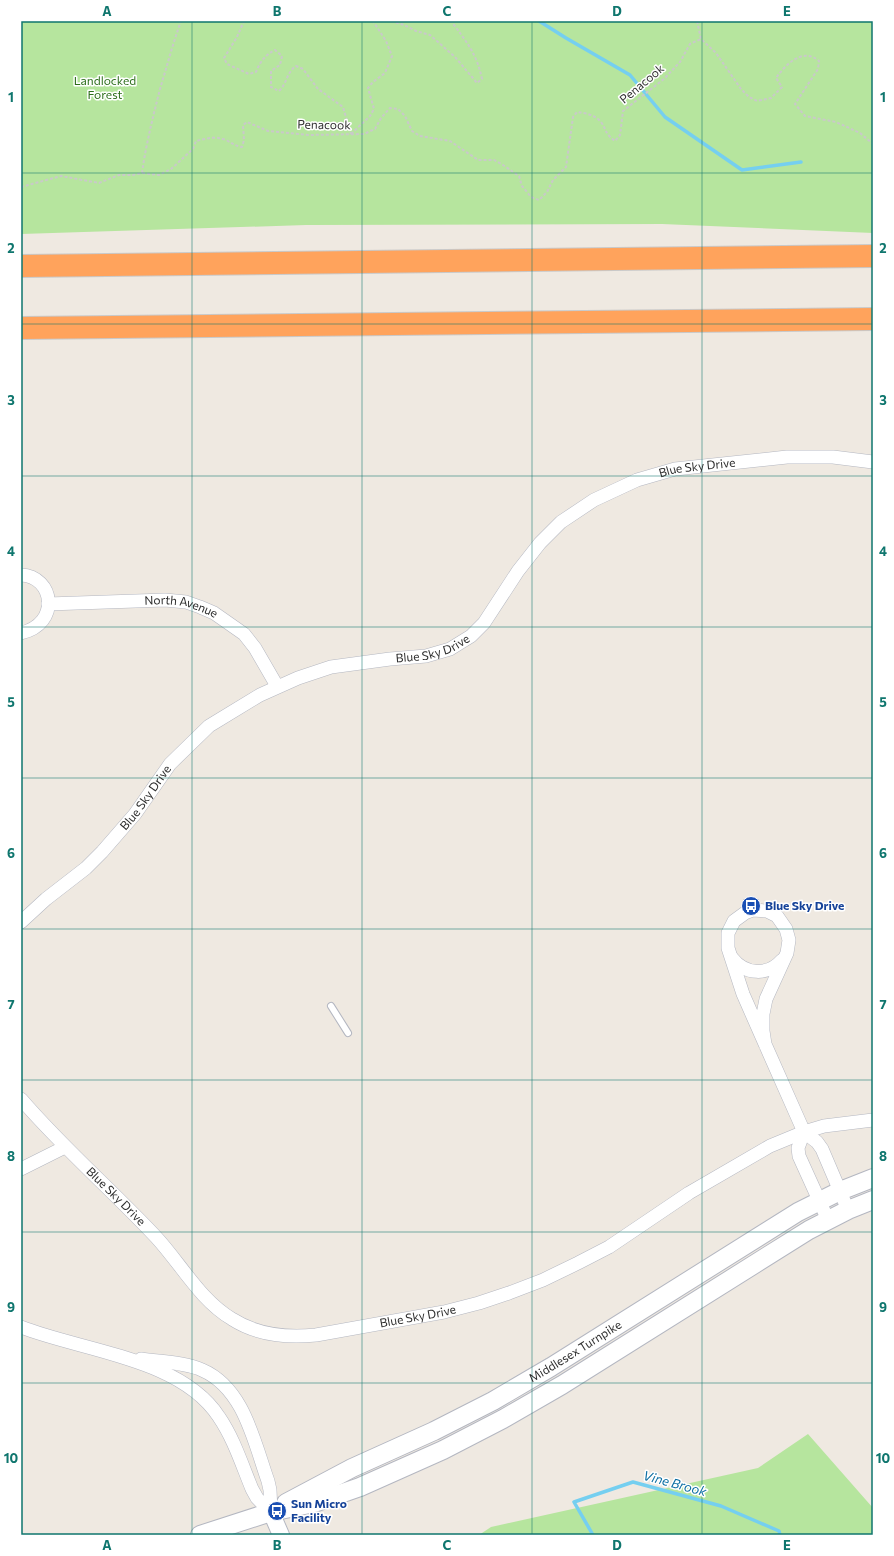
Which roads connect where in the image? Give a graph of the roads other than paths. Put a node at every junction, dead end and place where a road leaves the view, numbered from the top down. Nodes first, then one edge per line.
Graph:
1 (873, 256) edge
2 (21, 266) edge
3 (873, 319) edge
4 (21, 328) edge
5 (873, 462) edge
6 (21, 576) edge
7 (48, 604) junction
8 (21, 633) edge
9 (277, 686) junction
10 (21, 922) edge
11 (728, 948) junction
12 (784, 957) junction
13 (331, 1006) dead end
14 (348, 1032) dead end
15 (765, 1044) junction
16 (21, 1099) edge
17 (873, 1120) edge
18 (804, 1132) junction
19 (65, 1147) junction
20 (21, 1169) edge
21 (873, 1178) edge
22 (840, 1191) junction
23 (873, 1200) edge
24 (819, 1201) junction
25 (848, 1210) junction
26 (828, 1220) junction
27 (21, 1327) edge
28 (126, 1358) junction
29 (271, 1512) junction
30 (200, 1535) edge
31 (281, 1535) edge

1 - 2 highway
3 - 4 highway
5 - 9 street, Blue Sky Drive
6 - 7 street
7 - 8 street
7 - 9 street, North Avenue
9 - 10 street, Blue Sky Drive
11 - 12 street
11 - 12 street
11 - 15 street
12 - 15 street
13 - 14 lane
15 - 18 street
16 - 19 street, Blue Sky Drive
17 - 18 street, Blue Sky Drive
18 - 19 street, Blue Sky Drive
18 - 22 street
18 - 24 street
19 - 20 street
21 - 22 main road, Middlesex Turnpike
22 - 24 main road, Middlesex Turnpike
22 - 25 street
23 - 25 main road, Middlesex Turnpike
24 - 26 street
24 - 29 main road, Middlesex Turnpike
25 - 26 main road, Middlesex Turnpike
26 - 29 main road, Middlesex Turnpike
27 - 28 street
28 - 29 street
28 - 29 street
29 - 30 main road, Middlesex Turnpike
29 - 31 street

